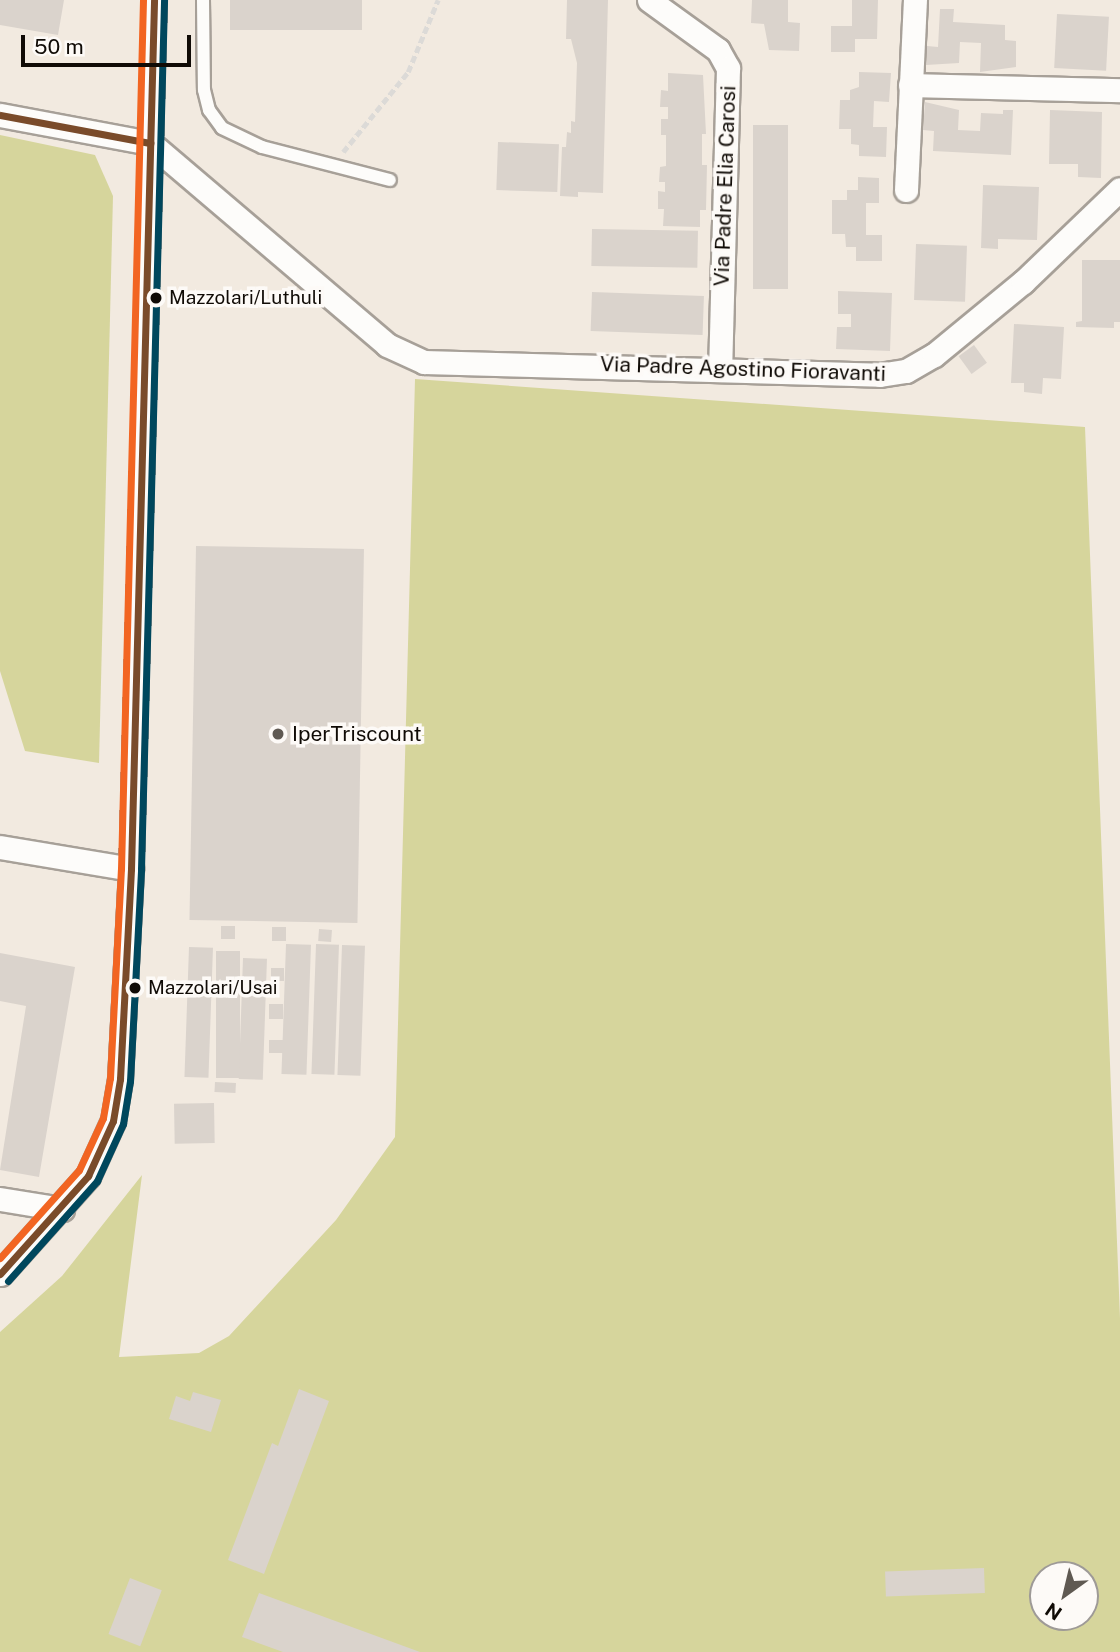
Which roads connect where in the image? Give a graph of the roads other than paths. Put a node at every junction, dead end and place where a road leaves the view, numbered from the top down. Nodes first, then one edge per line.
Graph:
1 (154, 0) edge
2 (203, 0) edge
3 (649, 0) edge
4 (915, 0) edge
5 (910, 85) junction
6 (1120, 90) edge
7 (0, 115) edge
8 (150, 143) junction
9 (390, 180) dead end
10 (1120, 188) edge
11 (906, 190) dead end
12 (720, 367) junction
13 (0, 847) edge
14 (131, 869) junction
15 (0, 1199) edge
16 (62, 1209) junction
17 (0, 1274) edge

1 - 8 street
2 - 9 lane
3 - 12 street, Via Padre Elia Carosi
4 - 5 street
5 - 6 street
5 - 11 street
7 - 8 street
8 - 12 street, Via Padre Agostino Fioravanti
8 - 14 street
10 - 12 street, Via Padre Agostino Fioravanti
13 - 14 street
14 - 16 street
15 - 16 street
16 - 17 street

